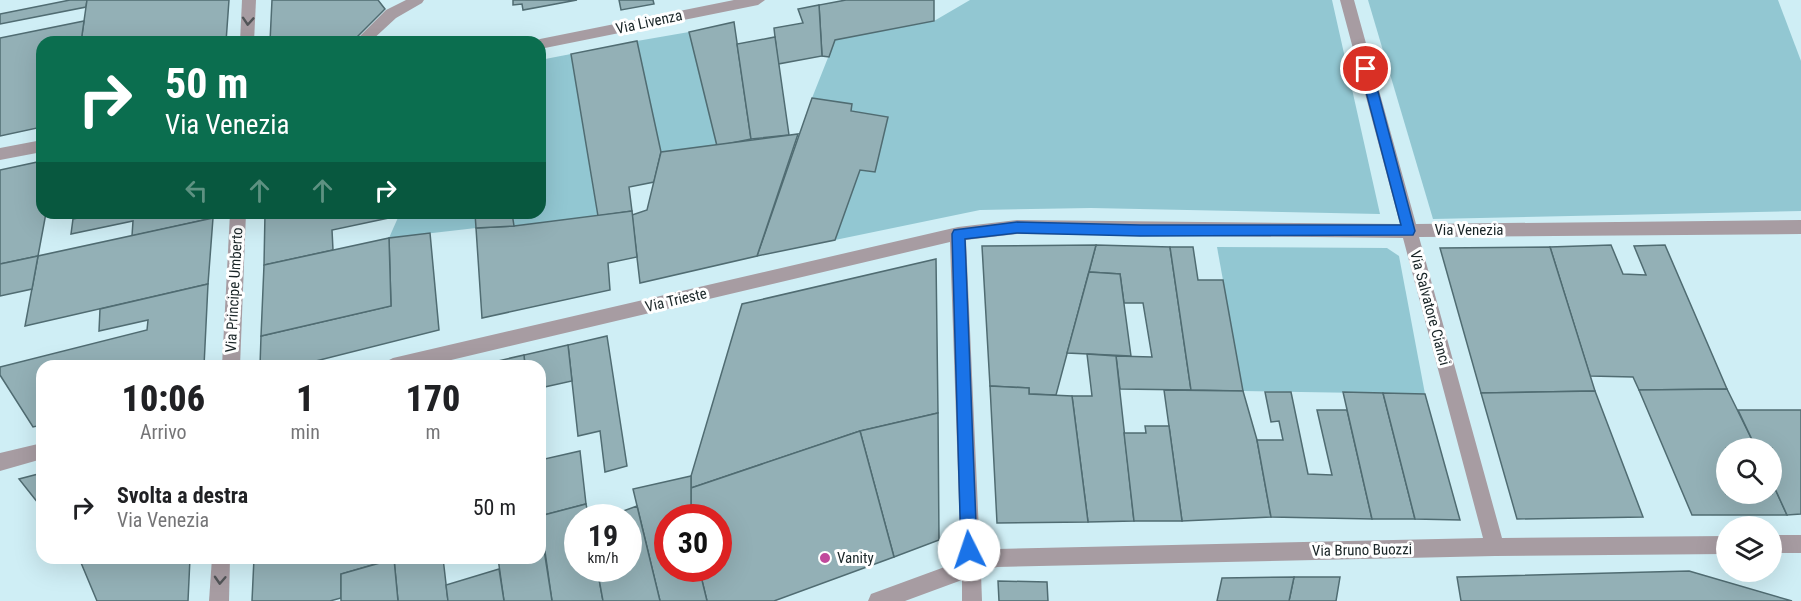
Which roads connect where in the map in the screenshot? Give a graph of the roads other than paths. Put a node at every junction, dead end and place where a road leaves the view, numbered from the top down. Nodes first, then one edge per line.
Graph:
1 (249, 0) edge
2 (417, 0) edge
3 (758, 0) edge
4 (1347, 0) edge
5 (247, 36) edge
6 (367, 36) edge
7 (546, 43) edge
8 (36, 147) edge
9 (0, 154) edge
10 (238, 219) edge
11 (1801, 227) edge
12 (1409, 231) junction
13 (958, 234) junction
14 (231, 360) edge
15 (419, 360) edge
16 (36, 452) edge
17 (2, 457) edge
18 (1716, 544) edge
19 (1782, 544) edge
20 (1801, 544) edge
21 (1495, 547) junction
22 (221, 564) edge
23 (971, 568) junction
24 (219, 601) edge
25 (878, 601) edge
26 (972, 601) edge

1 -> 5 street
2 - 6 street
3 - 7 street, Via Livenza
4 - 12 street, Via Salvatore Cianci
8 - 9 street
10 - 14 street, Via Principe Umberto
11 - 12 street, Via Venezia
12 - 13 street, Via Venezia
12 - 21 street, Via Salvatore Cianci
13 - 15 street, Via Trieste
13 - 23 street
16 - 17 street
18 - 21 street, Via Bruno Buozzi
19 - 20 street
21 - 23 street, Via Bruno Buozzi
22 -> 24 street
23 - 25 street, Via Bruno Buozzi
23 - 26 street

